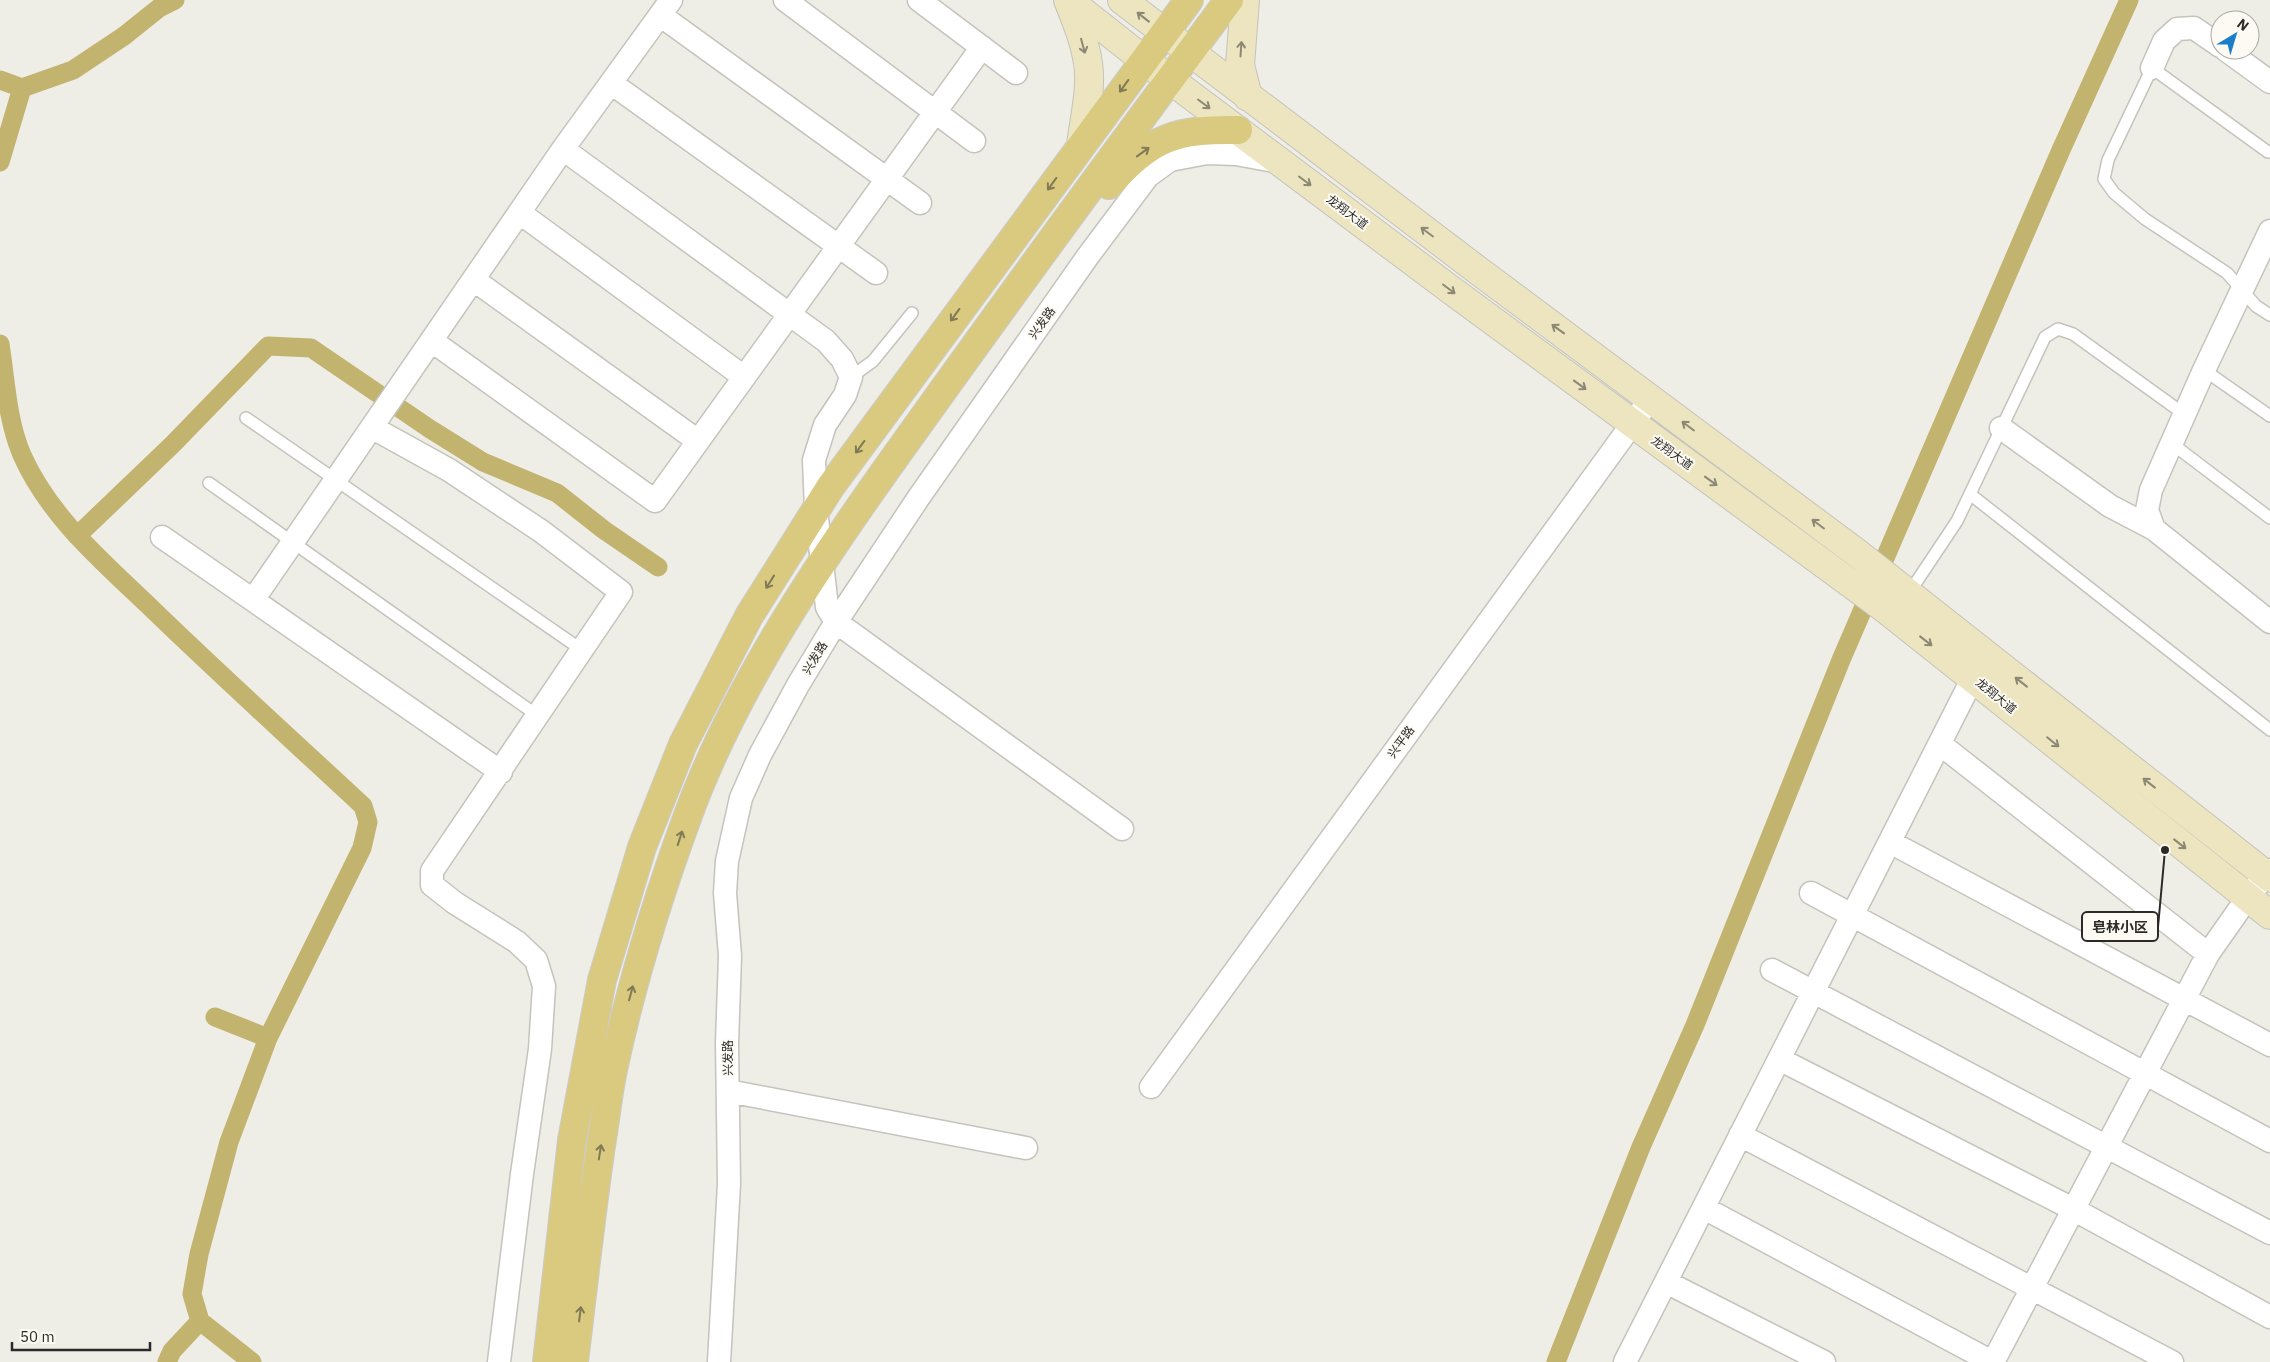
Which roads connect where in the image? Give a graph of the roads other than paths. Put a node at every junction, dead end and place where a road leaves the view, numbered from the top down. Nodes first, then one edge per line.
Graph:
1 (785, 0) edge
2 (919, 0) edge
3 (1068, 0) edge
4 (1122, 0) edge
5 (1189, 0) edge
6 (1229, 0) edge
7 (1245, 0) edge
8 (665, 7) edge
9 (1165, 33) junction
10 (2210, 39) edge
11 (982, 47) junction
12 (1190, 53) junction
13 (1144, 60) junction
14 (2240, 60) edge
15 (2152, 68) junction
16 (1016, 73) dead end
17 (1170, 78) junction
18 (2270, 82) edge
19 (611, 83) junction
20 (1248, 97) junction
21 (935, 112) junction
22 (1238, 130) junction
23 (974, 141) dead end
24 (1081, 145) junction
25 (564, 149) junction
26 (2268, 152) dead end
27 (1281, 162) junction
28 (887, 179) junction
29 (920, 203) dead end
30 (520, 213) junction
31 (2270, 231) edge
32 (838, 246) junction
33 (876, 273) dead end
34 (474, 280) junction
35 (1015, 290) junction
36 (2242, 291) junction
37 (912, 313) dead end
38 (789, 314) junction
39 (2270, 315) edge
40 (432, 341) junction
41 (2204, 370) junction
42 (744, 377) junction
43 (851, 377) junction
44 (1650, 398) junction
45 (2184, 414) junction
46 (2270, 416) edge
47 (246, 418) dead end
48 (1632, 423) junction
49 (375, 424) junction
50 (2001, 428) junction
51 (698, 441) junction
52 (2171, 443) junction
53 (336, 480) junction
54 (209, 483) dead end
55 (1970, 494) junction
56 (816, 509) junction
57 (2270, 518) edge
58 (2154, 529) junction
59 (162, 536) dead end
60 (293, 543) junction
61 (823, 564) junction
62 (1902, 588) junction
63 (253, 600) junction
64 (2268, 618) edge
65 (836, 622) junction
66 (582, 650) junction
67 (1979, 666) junction
68 (538, 716) junction
69 (2270, 730) edge
70 (1940, 744) junction
71 (501, 772) junction
72 (1122, 829) dead end
73 (1890, 842) junction
74 (2269, 874) edge
75 (1811, 893) dead end
76 (2248, 897) junction
77 (2270, 915) edge
78 (1852, 916) junction
79 (2208, 954) junction
80 (1772, 970) dead end
81 (1814, 992) junction
82 (2184, 999) junction
83 (2270, 1045) edge
84 (1779, 1059) junction
85 (2145, 1074) junction
86 (1151, 1087) dead end
87 (728, 1091) junction
88 (1740, 1135) junction
89 (2270, 1141) edge
90 (2107, 1147) junction
91 (1026, 1148) dead end
92 (1704, 1208) junction
93 (2074, 1209) junction
94 (2270, 1233) edge
95 (1666, 1282) junction
96 (2032, 1288) junction
97 (2270, 1317) edge
98 (1627, 1361) edge
99 (499, 1362) edge
100 (547, 1362) edge
101 (574, 1362) edge
102 (719, 1362) edge
103 (1824, 1362) edge
104 (1992, 1362) edge
105 (2172, 1362) edge

1 - 21 street
2 - 11 street
3 - 13 main road, 龙翔大道
3 -> 24 main road
9 -> 4 main road, 龙翔大道
5 - 9 main road
6 - 12 main road
20 -> 7 main road
8 - 19 street
8 - 28 street
9 - 12 main road, 龙翔大道
9 - 13 main road
10 - 15 street
11 - 16 street
11 - 21 street
12 - 17 main road
12 - 20 main road, 龙翔大道
13 - 17 main road, 龙翔大道
13 -> 24 main road
14 - 18 street
15 - 26 lane
15 - 36 lane
17 -> 22 main road, 龙翔大道
17 - 35 main road
19 - 25 street
19 - 32 street
44 -> 20 main road, 龙翔大道
21 - 23 street
21 - 28 street
22 - 27 main road, 龙翔大道
35 -> 22 main road
24 -> 56 main road
25 - 30 street
25 - 38 street
27 -> 48 main road, 龙翔大道
27 - 65 street, 兴发路
28 - 29 street
28 - 32 street
30 - 34 street
30 - 42 street
31 - 36 street
32 - 33 street
32 - 38 street
34 - 40 street
34 - 51 street
35 - 61 main road
36 - 39 lane
36 - 41 street
37 - 43 lane
38 - 42 street
38 - 43 street
40 - 49 street
40 - 51 street
41 - 45 street
41 - 46 lane
42 - 51 street
43 - 56 street
44 - 48 street, 兴平路
62 -> 44 main road, 龙翔大道
45 - 50 lane
45 - 52 street
47 - 53 lane
48 -> 67 main road, 龙翔大道
48 - 86 street, 兴平路
49 - 53 street
49 - 66 street
50 - 55 lane
50 - 58 street
52 - 57 lane
52 - 58 street
53 - 60 street
53 - 66 lane
54 - 60 lane
55 - 62 lane
55 - 69 lane
56 - 61 street
56 -> 100 main road
58 - 64 street
59 - 63 street
60 - 63 street
60 - 68 lane
61 - 65 street
101 -> 61 main road
62 - 67 main road, 龙翔大道
63 - 71 street
65 - 72 street
65 - 87 street, 兴发路
66 - 68 street
67 - 70 street
74 -> 67 main road, 龙翔大道
67 -> 76 main road, 龙翔大道
68 - 71 street
70 - 73 street
70 - 79 street
71 - 99 street
73 - 78 street
73 - 82 street
74 - 76 street
75 - 78 street
76 - 77 main road, 龙翔大道
76 - 79 street
78 - 81 street
78 - 85 street
79 - 82 street
80 - 81 street
81 - 84 street
81 - 90 street
82 - 83 street
82 - 85 street
84 - 88 street
84 - 93 street
85 - 89 street
85 - 90 street
87 - 91 street
87 - 102 street, 兴发路
88 - 92 street
88 - 96 street
90 - 93 street
90 - 94 street
92 - 95 street
92 - 104 street
93 - 96 street
93 - 97 street
95 - 98 street
95 - 103 street
96 - 104 street
96 - 105 street

